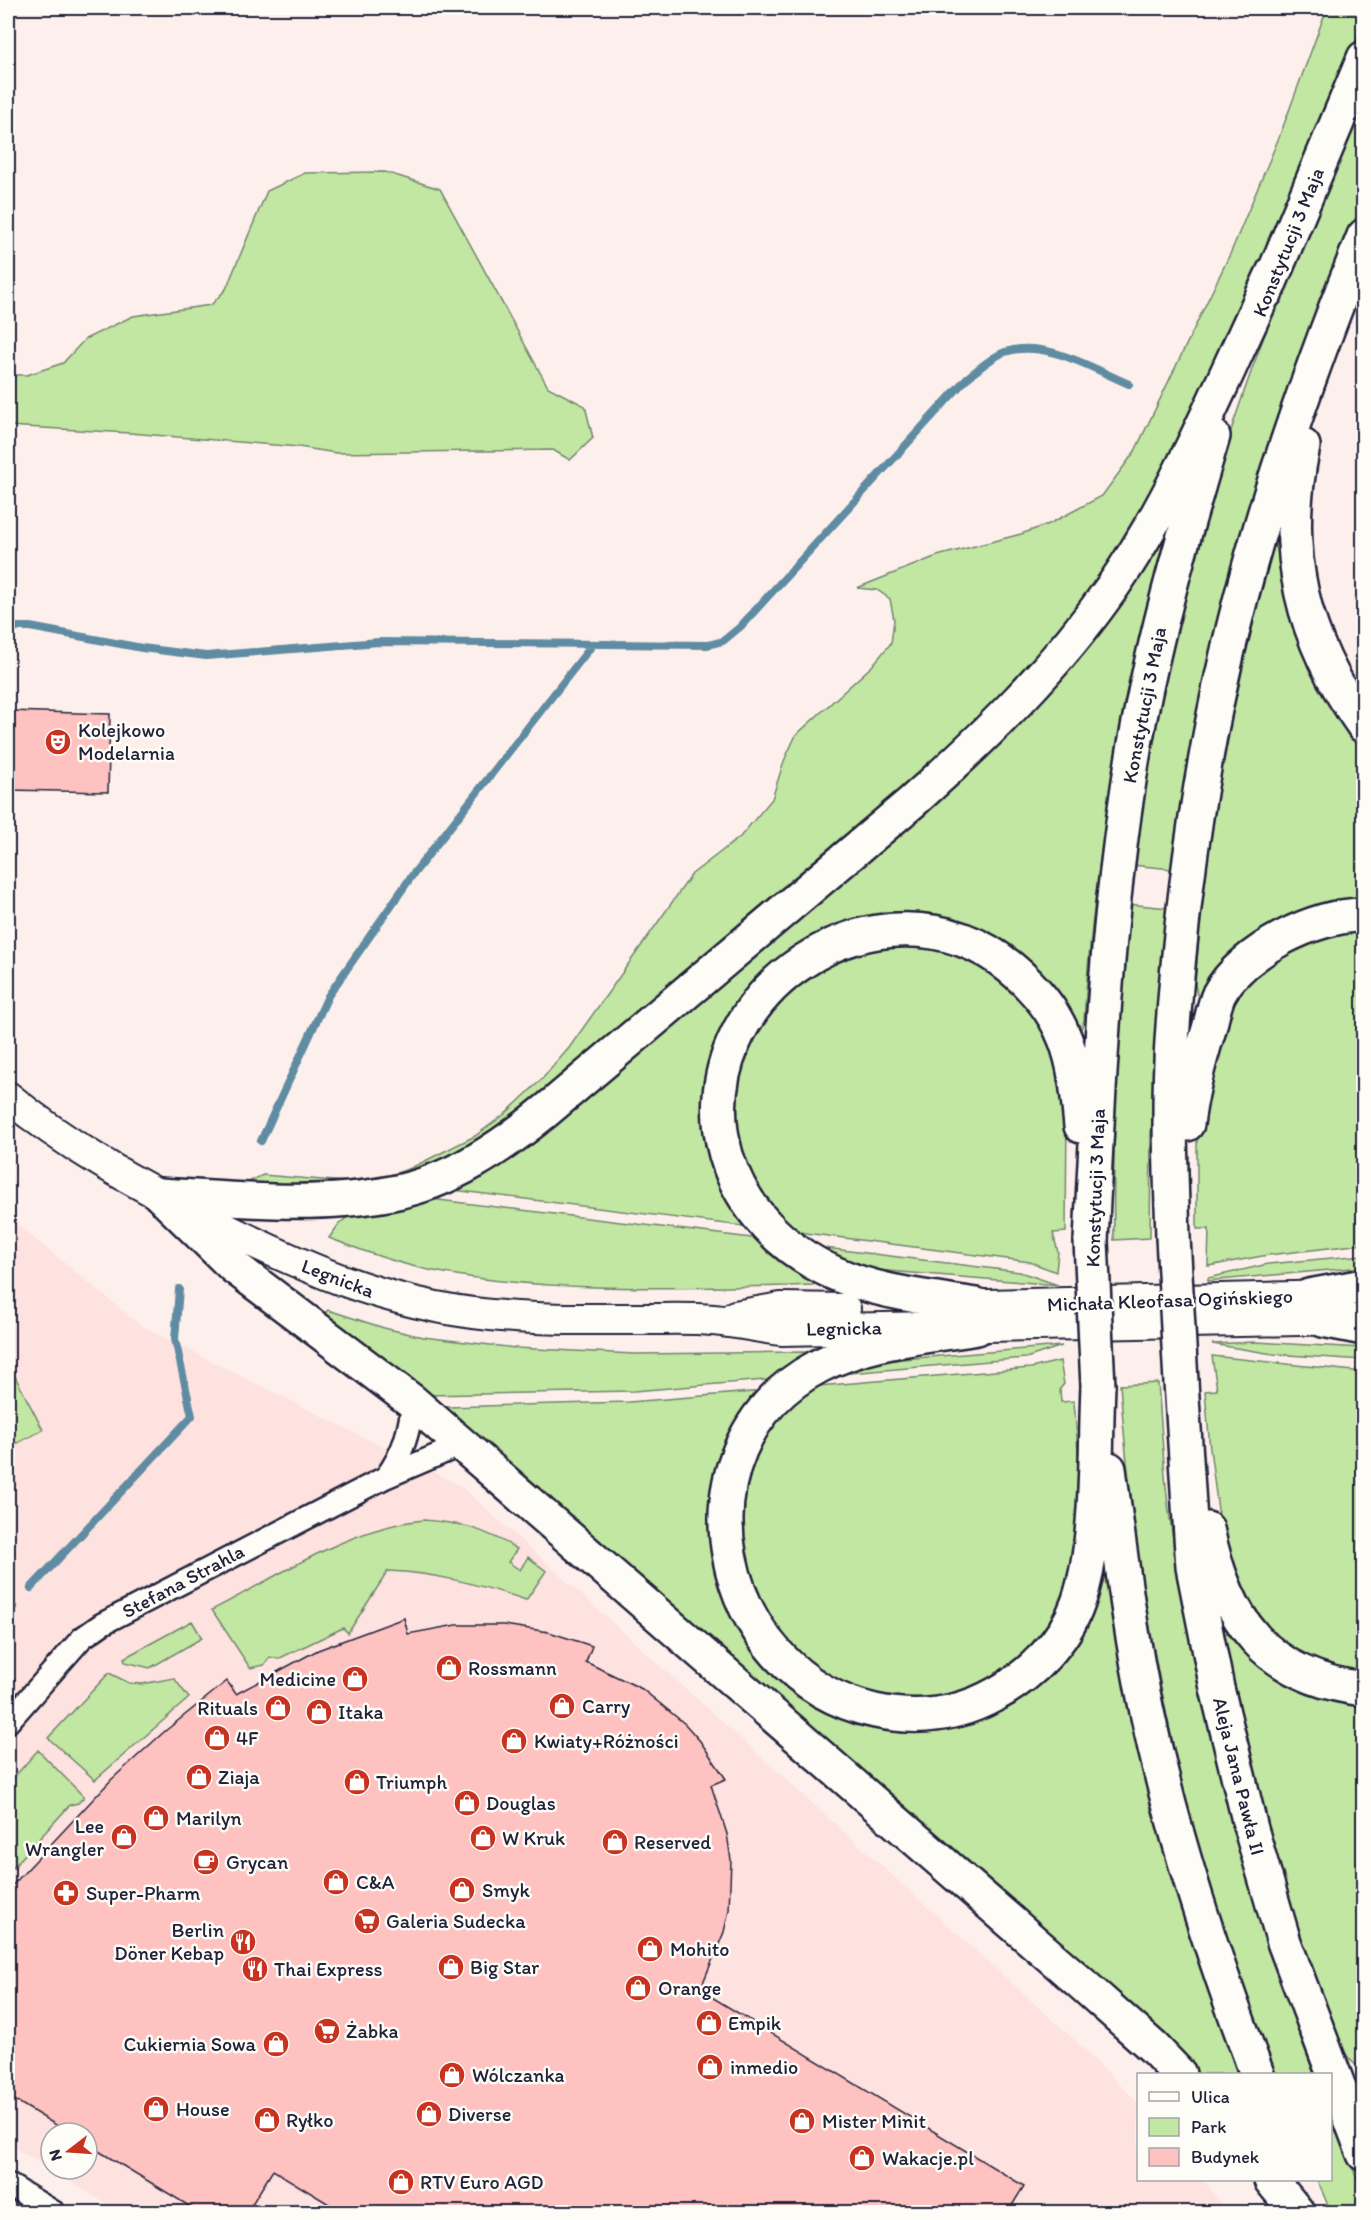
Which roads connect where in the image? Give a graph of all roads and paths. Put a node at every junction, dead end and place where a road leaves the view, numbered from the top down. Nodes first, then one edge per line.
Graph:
1 (1364, 58) edge
2 (1364, 236) edge
3 (1274, 271) junction
4 (1342, 290) junction
5 (1364, 726) edge
6 (1364, 915) edge
7 (8, 1097) edge
8 (160, 1195) junction
9 (1173, 1237) junction
10 (1091, 1241) junction
11 (1364, 1286) edge
12 (1364, 1296) edge
13 (1316, 1308) junction
14 (976, 1317) junction
15 (1364, 1318) edge
16 (1364, 1328) edge
17 (1181, 1382) junction
18 (1098, 1386) junction
19 (413, 1402) junction
20 (461, 1446) junction
21 (386, 1477) junction
22 (1364, 1689) edge
23 (8, 1722) edge
24 (1178, 2073) edge
25 (1257, 2073) edge
26 (1364, 2154) edge
27 (1271, 2181) edge
28 (1299, 2181) edge
29 (8, 2184) edge
30 (54, 2212) edge
31 (1297, 2212) edge
32 (1313, 2212) edge

1 - 3 main road, Konstytucji 3 Maja
2 - 4 main road
3 - 8 main road
3 - 10 main road, Konstytucji 3 Maja
4 - 5 main road
4 - 9 main road
6 - 9 main road
7 - 8 main road, Legnicka
8 - 14 main road, Legnicka
8 - 19 main road
9 - 17 main road, bridge
10 - 14 main road
10 - 18 main road, Konstytucji 3 Maja, bridge
11 - 13 main road
12 - 13 main road, Michała Kleofasa Ogińskiego
13 - 14 main road, Michała Kleofasa Ogińskiego
13 - 15 main road, Michała Kleofasa Ogińskiego
13 - 16 main road
14 - 18 main road
17 - 22 main road
17 - 26 main road, Aleja Jana Pawła II
18 - 25 main road
19 - 20 main road
19 - 21 street, Stefana Strahla
20 - 21 street, Stefana Strahla
20 - 24 main road
21 - 23 street, Stefana Strahla
27 - 31 main road
28 - 32 main road
29 - 30 street

